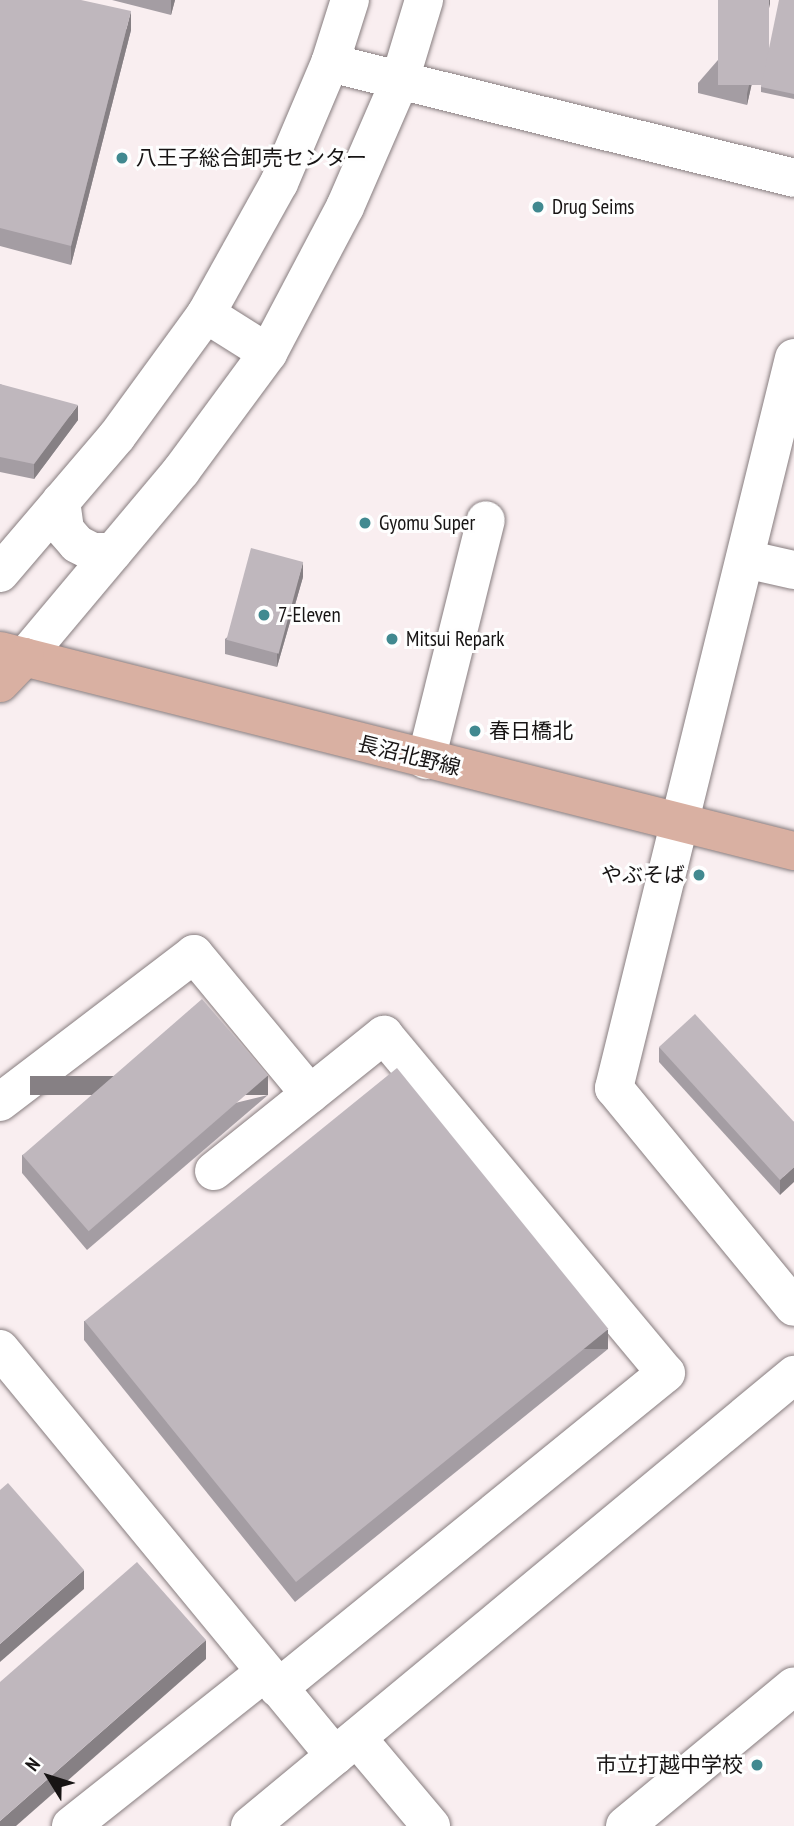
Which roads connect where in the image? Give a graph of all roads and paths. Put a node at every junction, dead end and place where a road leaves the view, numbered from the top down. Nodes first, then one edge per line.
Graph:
1 (350, 0) edge
2 (424, 0) edge
3 (330, 63) junction
4 (399, 83) junction
5 (794, 178) edge
6 (206, 314) junction
7 (268, 353) junction
8 (794, 358) edge
9 (61, 501) junction
10 (486, 520) dead end
11 (113, 552) junction
12 (745, 558) junction
13 (794, 570) edge
14 (0, 573) edge
15 (8, 664) edge
16 (426, 761) junction
17 (679, 822) junction
18 (794, 851) edge
19 (310, 1094) junction
20 (0, 1102) edge
21 (214, 1171) dead end
22 (794, 1307) edge
23 (6, 1370) edge
24 (794, 1375) edge
25 (272, 1680) junction
26 (794, 1686) edge
27 (346, 1747) junction
28 (71, 1826) edge
29 (250, 1826) edge
30 (431, 1826) edge
31 (625, 1826) edge

1 - 3 street
2 - 4 street
3 - 4 street
3 - 6 street
4 - 5 street
4 - 7 street
6 - 7 street
6 - 9 street
7 - 11 street
8 - 12 street
9 - 11 street
9 - 14 street
10 - 16 street
11 - 15 street
12 - 13 street
12 - 17 street
15 - 16 main road, 長沼北野線
16 - 17 main road, 長沼北野線
17 - 18 main road, 長沼北野線
17 - 22 street
19 - 20 street
19 - 21 street
19 - 25 street
23 - 25 street
24 - 27 street
25 - 27 street
25 - 28 street
26 - 31 street
27 - 29 street
27 - 30 street

